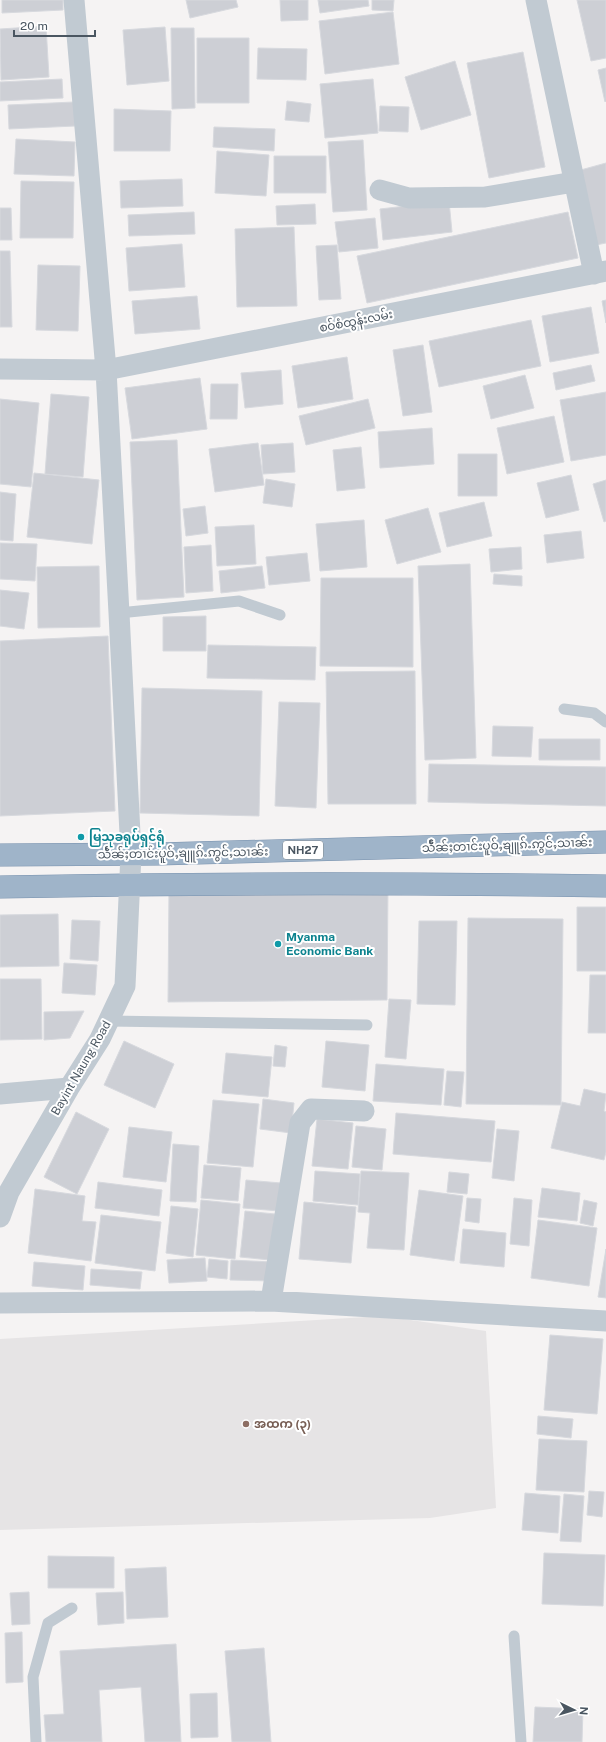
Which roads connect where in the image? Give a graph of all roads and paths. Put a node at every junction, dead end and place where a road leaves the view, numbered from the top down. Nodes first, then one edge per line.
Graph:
1 (74, 0) edge
2 (536, 0) edge
3 (574, 182) junction
4 (380, 190) dead end
5 (600, 273) edge
6 (0, 369) edge
7 (106, 370) junction
8 (119, 613) junction
9 (280, 615) dead end
10 (564, 709) dead end
11 (606, 722) edge
12 (606, 842) edge
13 (131, 854) junction
14 (0, 855) edge
15 (129, 885) junction
16 (606, 886) edge
17 (0, 888) edge
18 (109, 1021) junction
19 (367, 1025) dead end
20 (68, 1088) junction
21 (0, 1094) edge
22 (364, 1110) dead end
23 (0, 1217) edge
24 (271, 1301) junction
25 (0, 1304) edge
26 (606, 1321) edge
27 (72, 1608) dead end
28 (514, 1636) dead end
29 (36, 1742) edge
30 (521, 1742) edge

1 - 7 street, Bayint Naung Road
2 - 3 street
3 - 4 street
3 - 5 street
5 - 7 street, စဝ်စံထွန်းလမ်း
6 - 7 street, စဝ်စံထွန်းလမ်း
7 - 8 street, Bayint Naung Road
8 - 9 lane
8 - 13 street, Bayint Naung Road
10 - 11 lane
12 - 13 highway, သဵႅၼ်ႈတၢင်းပူဝ်ႇၶျူၵ်ႉဢွင်ႇသၢၼ်း / NH27
13 - 14 highway, သဵႅၼ်ႈတၢင်းပူဝ်ႇၶျူၵ်ႉဢွင်ႇသၢၼ်း / NH27
13 - 15 street, Bayint Naung Road
15 - 16 highway
15 - 17 highway
15 - 18 street, Bayint Naung Road
18 - 19 lane
18 - 20 street, Bayint Naung Road
20 - 21 street
20 - 23 street, Bayint Naung Road
22 - 24 street
24 - 25 street
24 - 26 street
27 - 29 lane
28 - 30 lane

